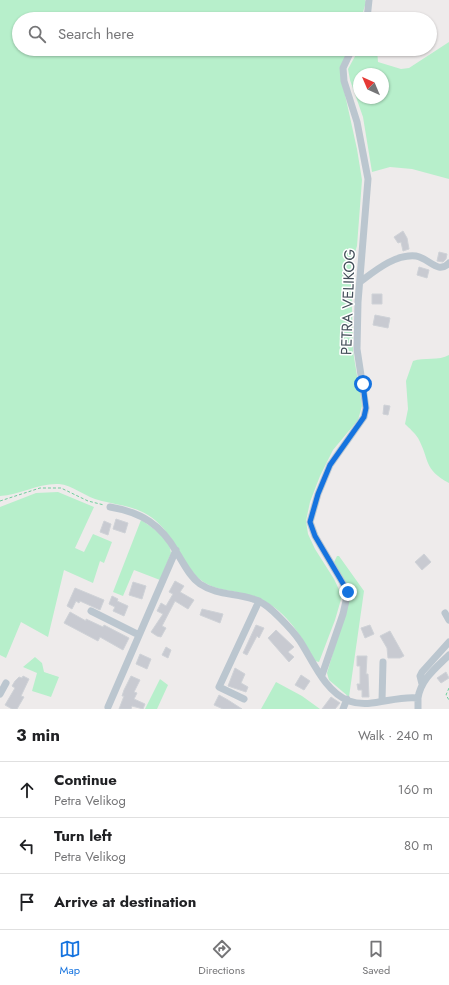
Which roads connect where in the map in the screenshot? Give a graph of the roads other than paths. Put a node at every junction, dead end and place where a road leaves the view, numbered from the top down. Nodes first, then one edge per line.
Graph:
1 (369, 0) edge
2 (368, 12) edge
3 (349, 56) edge
4 (449, 263) edge
5 (360, 282) junction
6 (110, 507) road end
7 (176, 550) junction
8 (260, 601) junction
9 (91, 611) dead end
10 (445, 613) dead end
11 (449, 620) edge
12 (139, 635) junction
13 (449, 642) edge
14 (449, 655) edge
15 (383, 662) dead end
16 (322, 675) junction
17 (6, 683) dead end
18 (422, 684) junction
19 (0, 694) edge
20 (244, 698) dead end
21 (418, 698) junction
22 (346, 700) junction
23 (382, 701) junction
24 (108, 707) dead end
25 (343, 709) edge
26 (418, 709) edge

1 - 2 street
3 - 5 street, PETRA VELIKOG
4 - 5 street
5 - 16 street, PETRA VELIKOG
6 - 7 street
7 - 8 street
7 - 12 street
8 - 16 street
8 - 20 street
9 - 12 street
10 - 11 street
12 - 24 street
13 - 18 street
14 - 18 street
15 - 23 street
16 - 22 street
17 - 19 street
18 - 21 street
21 - 23 street
21 - 26 street
22 - 23 street
22 - 25 street

